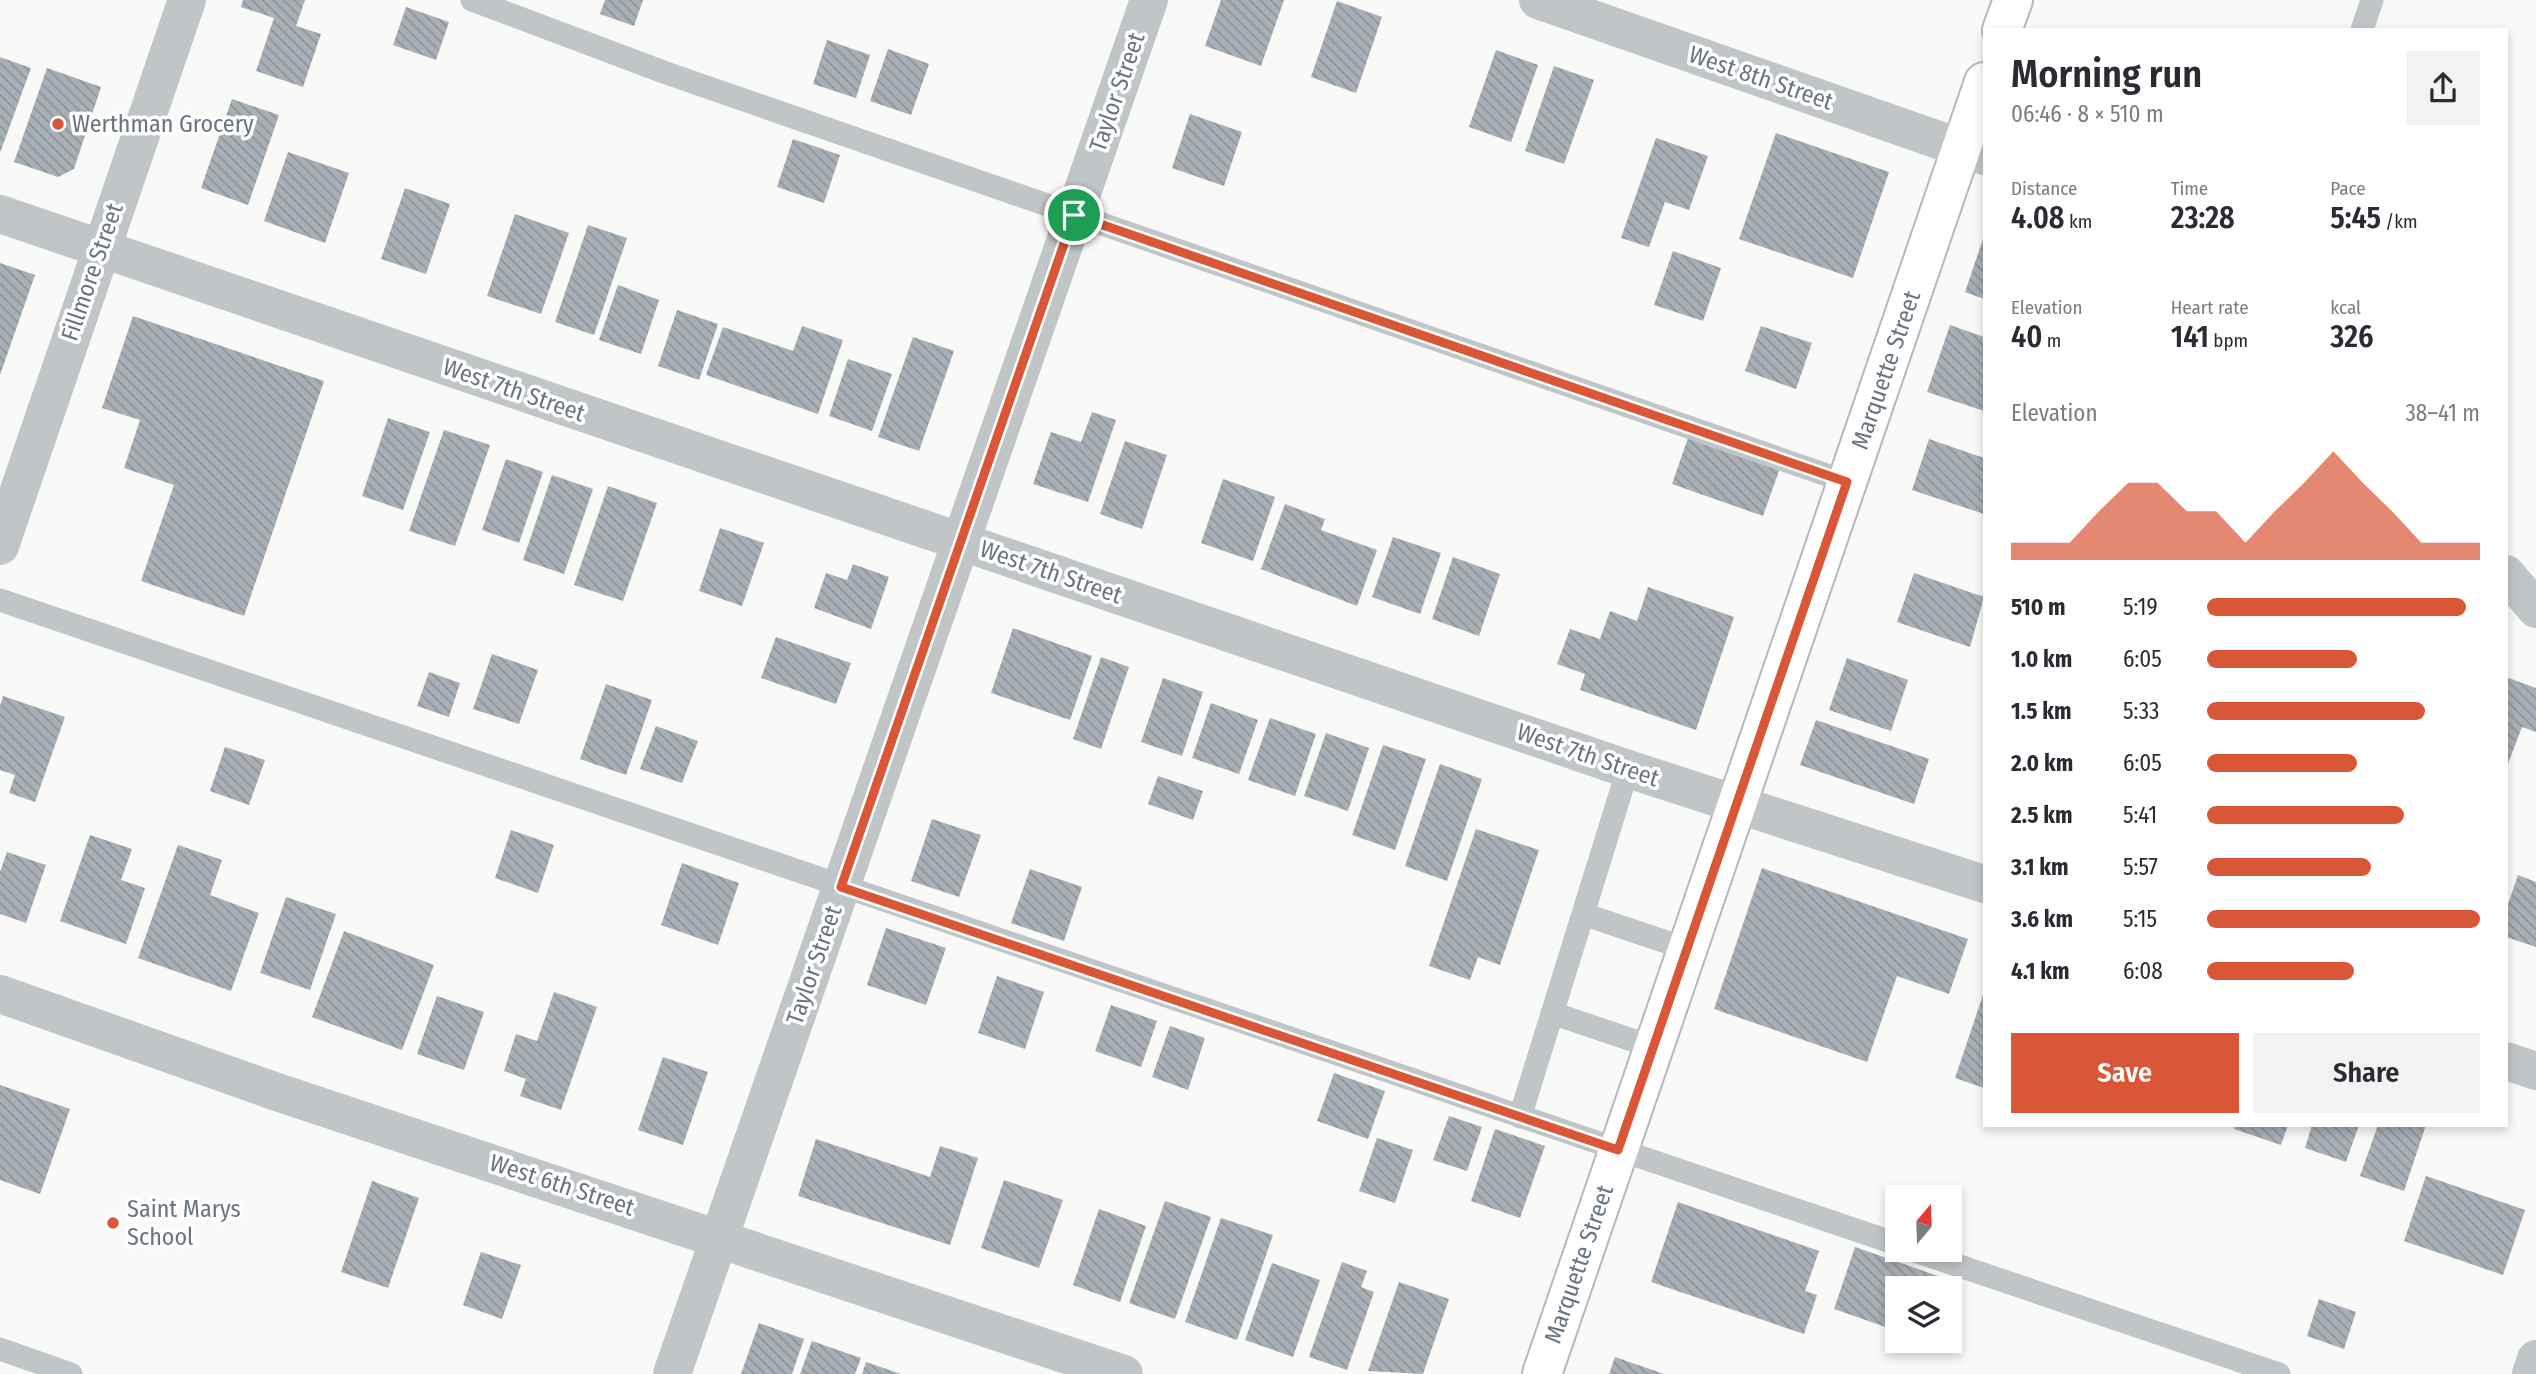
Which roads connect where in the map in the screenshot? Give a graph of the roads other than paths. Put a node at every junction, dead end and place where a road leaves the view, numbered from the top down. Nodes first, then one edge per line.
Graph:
1 (187, 0) edge
2 (472, 0) edge
3 (1149, 0) edge
4 (1538, 0) edge
5 (2012, 0) edge
6 (2372, 0) edge
7 (2003, 28) edge
8 (2363, 28) edge
9 (1983, 88) edge
10 (1973, 152) edge
11 (0, 214) edge
12 (1074, 215) junction
13 (100, 249) junction
14 (1847, 482) junction
15 (961, 541) junction
16 (0, 546) edge
17 (2508, 576) edge
18 (0, 600) edge
19 (2536, 609) edge
20 (1628, 769) junction
21 (1737, 804) junction
22 (1983, 884) edge
23 (841, 887) junction
24 (1583, 914) junction
25 (1687, 949) junction
26 (0, 994) edge
27 (1552, 1013) junction
28 (1653, 1046) junction
29 (2508, 1062) edge
30 (2536, 1071) edge
31 (1520, 1117) junction
32 (1618, 1150) junction
33 (719, 1237) junction
34 (1885, 1240) edge
35 (1948, 1262) edge
36 (0, 1349) edge
37 (2536, 1359) edge
38 (71, 1374) edge
39 (671, 1374) edge
40 (1124, 1374) edge
41 (1542, 1374) edge
42 (2279, 1374) edge
43 (2531, 1374) edge

1 - 13 street, Fillmore Street
2 - 12 lane
3 - 12 street, Taylor Street
4 - 10 street, West 8th Street
5 - 7 street
6 - 8 lane
9 - 10 street, Marquette Street
10 - 14 street, Marquette Street
11 - 13 street, West 7th Street
12 - 14 lane
12 - 15 street, Taylor Street
13 - 15 street, West 7th Street
13 - 16 street, Fillmore Street
14 - 21 street, Marquette Street
15 - 20 street, West 7th Street
15 - 23 street, Taylor Street
17 - 19 street
18 - 23 lane
20 - 21 street, West 7th Street
20 - 24 lane
21 - 22 street, West 7th Street
21 - 25 street, Marquette Street
23 - 31 lane
23 - 33 street, Taylor Street
24 - 25 lane
24 - 27 lane
25 - 28 street, Marquette Street
26 - 33 street, West 6th Street
27 - 28 lane
27 - 31 lane
28 - 32 street, Marquette Street
29 - 30 street
31 - 32 lane
32 - 34 lane
32 - 41 street, Marquette Street
33 - 39 street, Taylor Street
33 - 40 street, West 6th Street
35 - 42 lane
36 - 38 lane
37 - 43 street

